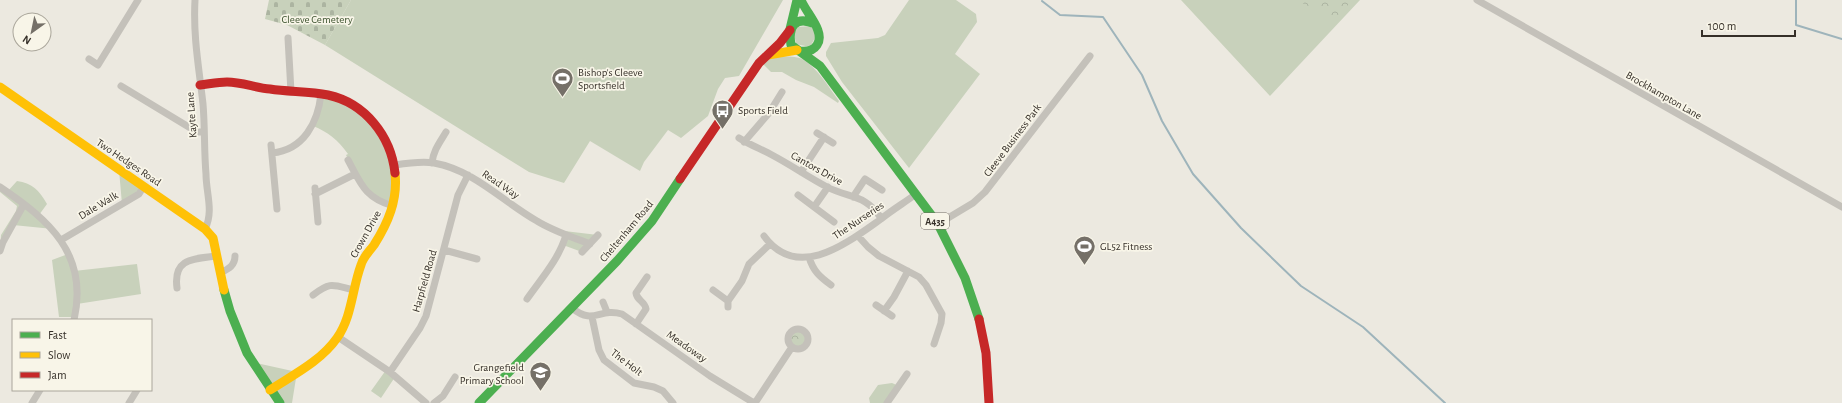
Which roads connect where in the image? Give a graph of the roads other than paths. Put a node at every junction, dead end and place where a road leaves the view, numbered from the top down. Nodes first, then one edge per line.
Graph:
1 (138, 0) edge
2 (196, 0) edge
3 (796, 0) edge
4 (801, 0) edge
5 (1477, 0) edge
6 (815, 24) junction
7 (790, 30) junction
8 (288, 38) dead end
9 (818, 44) junction
10 (798, 51) junction
11 (768, 55) junction
12 (1090, 56) dead end
13 (89, 60) dead end
14 (820, 66) junction
15 (200, 85) junction
16 (120, 86) dead end
17 (0, 87) edge
18 (291, 92) junction
19 (782, 92) dead end
20 (321, 94) junction
21 (204, 132) junction
22 (446, 132) dead end
23 (817, 133) dead end
24 (824, 137) junction
25 (833, 143) dead end
26 (271, 145) dead end
27 (272, 153) junction
28 (348, 160) dead end
29 (432, 163) junction
30 (395, 164) junction
31 (801, 172) junction
32 (355, 174) junction
33 (468, 175) junction
34 (144, 186) junction
35 (0, 187) edge
36 (828, 188) junction
37 (882, 190) dead end
38 (916, 194) junction
39 (798, 195) dead end
40 (853, 197) junction
41 (24, 204) junction
42 (393, 206) junction
43 (814, 207) junction
44 (1842, 207) edge
45 (277, 209) dead end
46 (881, 218) junction
47 (318, 222) dead end
48 (834, 222) dead end
49 (938, 224) junction
50 (206, 228) junction
51 (566, 235) junction
52 (598, 235) dead end
53 (764, 236) dead end
54 (858, 236) junction
55 (62, 240) junction
56 (590, 244) junction
57 (770, 244) junction
58 (444, 250) junction
59 (0, 251) edge
60 (582, 252) dead end
61 (217, 256) junction
62 (235, 256) dead end
63 (809, 257) junction
64 (477, 259) dead end
65 (908, 271) junction
66 (220, 273) junction
67 (647, 277) dead end
68 (832, 285) dead end
69 (178, 288) dead end
70 (354, 290) junction
71 (713, 290) dead end
72 (313, 295) dead end
73 (527, 299) dead end
74 (603, 302) dead end
75 (876, 305) dead end
76 (572, 308) junction
77 (884, 311) junction
78 (607, 312) junction
79 (592, 316) junction
80 (892, 316) dead end
81 (74, 319) edge
82 (636, 324) junction
83 (338, 337) junction
84 (934, 344) dead end
85 (792, 347) dead end
86 (390, 372) junction
87 (907, 374) dead end
88 (455, 377) dead end
89 (270, 390) junction
90 (40, 391) edge
91 (136, 391) edge
92 (34, 403) edge
93 (129, 403) edge
94 (280, 403) edge
95 (426, 403) edge
96 (434, 403) edge
97 (479, 403) edge
98 (673, 403) edge
99 (754, 403) edge
100 (887, 403) edge
101 (989, 403) edge

1 - 13 street
2 - 15 street, Kayte Lane
3 - 7 street
4 - 6 street
5 - 44 street, Brockhampton Lane
6 - 7 street
6 - 9 street
7 - 10 street
7 - 11 street, Cheltenham Road
8 - 18 street
9 - 10 street
9 - 14 street
10 - 11 street
10 - 14 street, A435
11 - 76 street, Cheltenham Road
12 - 49 street, Cleeve Business Park
14 - 38 street, A435
15 - 18 street, Crown Drive
15 - 21 street, Kayte Lane
16 - 21 street
17 - 34 street, Two Hedges Road
18 - 20 street, Crown Drive
19 - 31 street, Cantors Drive
20 - 27 street
20 - 30 street, Crown Drive
21 - 50 street, Kayte Lane
22 - 29 street
23 - 24 street
24 - 25 street
24 - 31 street
26 - 27 street
27 - 45 street
28 - 32 street
29 - 30 street, Read Way
29 - 33 street, Read Way
30 - 42 street, Crown Drive
31 - 36 street, Cantors Drive
32 - 42 street
32 - 47 street
33 - 51 street, Read Way
33 - 58 street, Harpfield Road
34 - 50 street, Two Hedges Road
34 - 55 street, Dale Walk
35 - 41 street
36 - 40 street, Cantors Drive
36 - 43 street
37 - 40 street
38 - 46 street, The Nurseries
38 - 49 street, A435
39 - 43 street
40 - 46 street, Cantors Drive
41 - 55 street
41 - 59 street
42 - 70 street, Crown Drive
43 - 48 street
46 - 54 street, The Nurseries
49 - 101 street, A435
50 - 61 street, Two Hedges Road
51 - 56 street, Read Way
51 - 73 street
52 - 56 street
53 - 57 street, The Nurseries
54 - 63 street, The Nurseries
54 - 65 street
55 - 81 street
56 - 60 street
57 - 63 street, The Nurseries
57 - 71 street
58 - 64 street
58 - 86 street, Harpfield Road
61 - 66 street, Two Hedges Road
61 - 69 street
62 - 66 street
63 - 68 street
65 - 77 street
65 - 84 street
66 - 89 street, Two Hedges Road
67 - 82 street
70 - 72 street
70 - 83 street, Crown Drive
74 - 78 street
75 - 77 street
76 - 79 street
76 - 97 street, Cheltenham Road
77 - 80 street
78 - 79 street, Meadoway
78 - 82 street, Meadoway
79 - 98 street, The Holt
82 - 99 street, Meadoway
83 - 86 street
83 - 89 street, Crown Drive
85 - 99 street, Meadoway
86 - 95 street
87 - 100 street
88 - 96 street
89 - 94 street, Two Hedges Road
90 - 92 street
91 - 93 street

